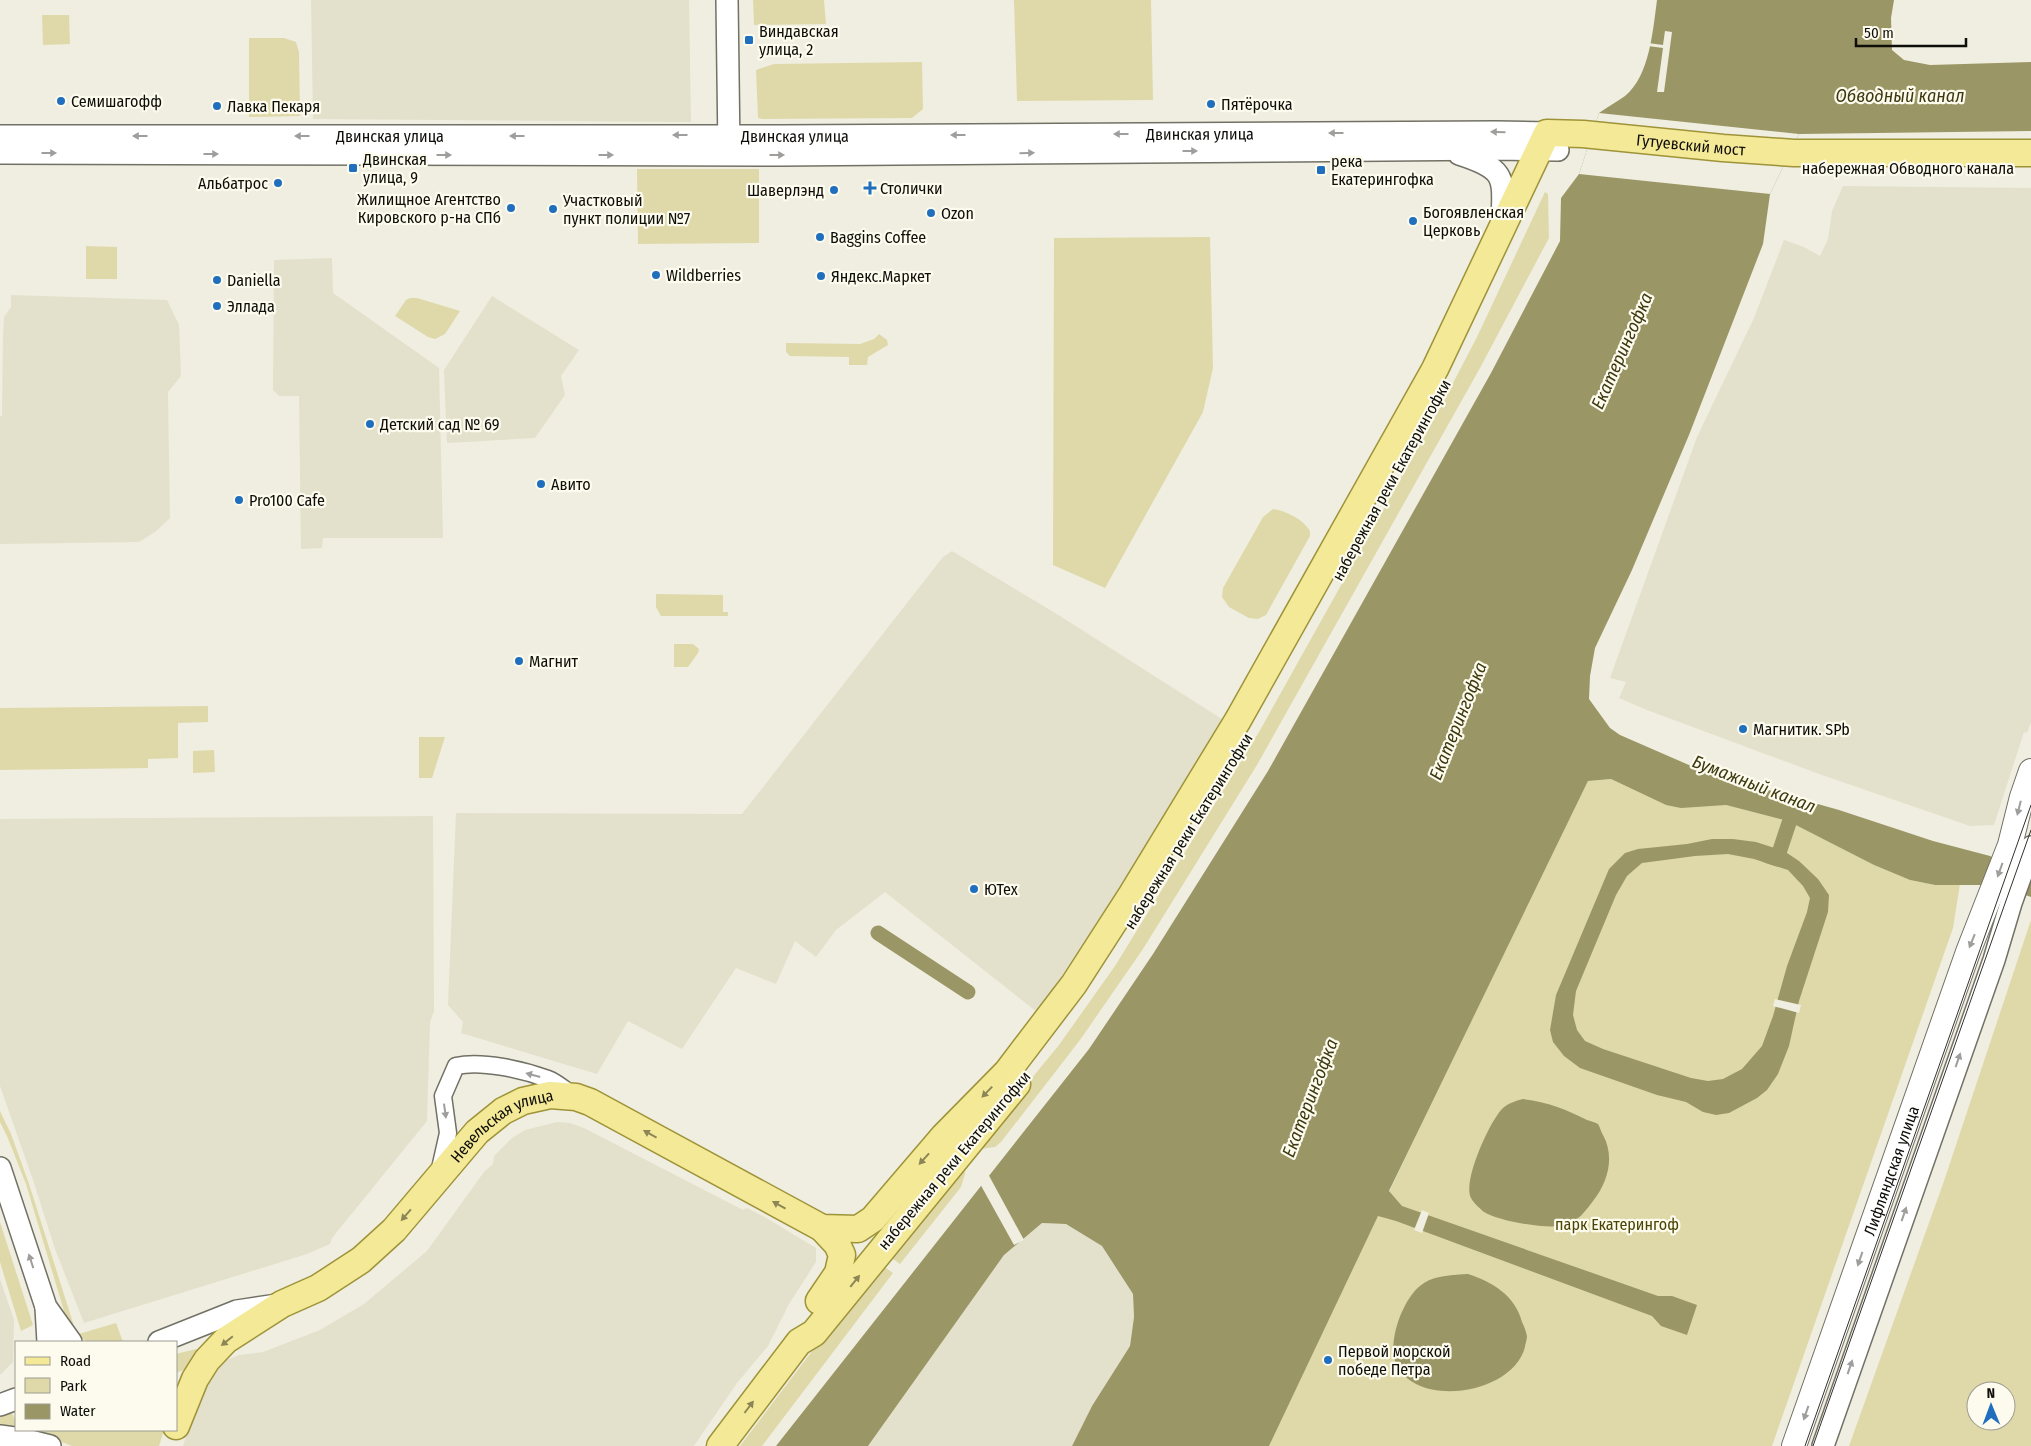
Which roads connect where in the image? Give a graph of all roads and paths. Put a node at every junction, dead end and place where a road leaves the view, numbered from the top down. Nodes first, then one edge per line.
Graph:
1 (727, 0) edge
2 (0, 136) edge
3 (1587, 143) joint
4 (1548, 144) junction
5 (729, 145) junction
6 (1445, 149) junction
7 (0, 153) edge
8 (2031, 153) edge
9 (1789, 160) junction
10 (2031, 168) edge
11 (1502, 229) junction
12 (2031, 771) edge
13 (2023, 848) edge
14 (2001, 900) junction
15 (576, 1097) junction
16 (0, 1168) edge
17 (438, 1178) junction
18 (873, 1219) joint
19 (822, 1228) junction
20 (282, 1304) junction
21 (46, 1307) junction
22 (48, 1341) edge
23 (70, 1341) edge
24 (162, 1341) edge
25 (799, 1342) junction
26 (15, 1399) edge
27 (0, 1405) edge
28 (178, 1423) edge
29 (175, 1431) edge
30 (0, 1436) edge
31 (50, 1446) edge
32 (171, 1446) edge
33 (720, 1446) edge
34 (1794, 1446) edge
35 (1823, 1446) edge

1 - 5 street
5 -> 2 street, Двинская улица
3 - 4 main road, Двинская улица
3 - 9 main road, Гутуевский мост
4 -> 5 street, Двинская улица
4 - 6 street, Двинская улица
4 - 11 main road, набережная реки Екатерингофки
25 -> 4 main road, набережная реки Екатерингофки
5 -> 6 street, Двинская улица
7 -> 5 street, Двинская улица
6 - 11 street
8 - 9 main road, набережная Обводного канала
9 - 10 main road, набережная Обводного канала
11 -> 18 main road, набережная реки Екатерингофки
12 -> 13 main road
13 - 14 main road
14 -> 34 main road, Лифляндская улица
35 -> 14 street, Лифляндская улица
15 - 17 main road, Невельская улица
15 -> 17 street
19 -> 15 main road, Невельская улица
21 -> 16 street
17 -> 20 main road, Невельская улица
18 - 19 main road, Невельская улица
19 - 25 main road
20 - 24 street, Невельская улица
20 -> 28 main road
21 - 22 street
21 - 23 street
33 -> 25 main road, набережная реки Екатерингофки
26 - 27 street
29 - 32 main road
30 - 31 street

